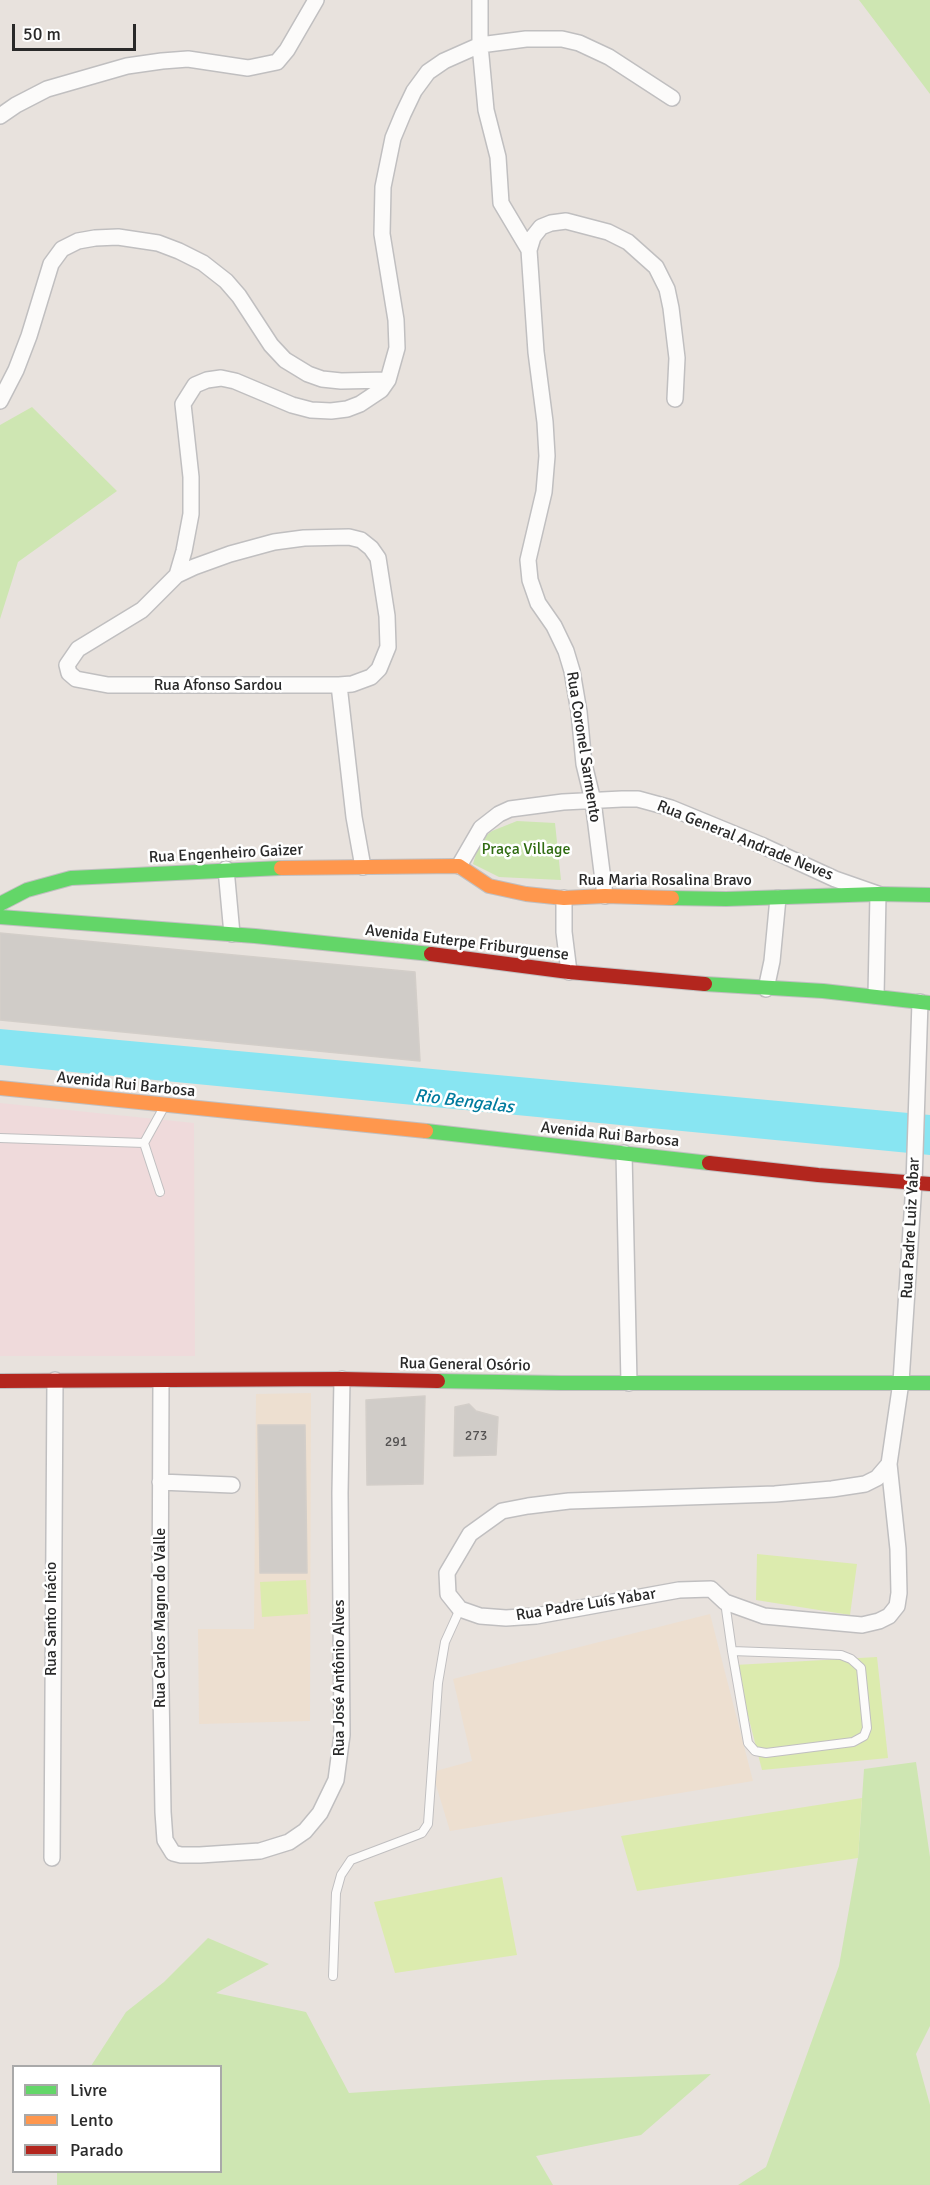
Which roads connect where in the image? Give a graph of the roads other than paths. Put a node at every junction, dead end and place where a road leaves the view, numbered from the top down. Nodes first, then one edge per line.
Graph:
1 (316, 0) edge
2 (480, 0) edge
3 (480, 45) junction
4 (672, 98) dead end
5 (0, 116) edge
6 (529, 250) junction
7 (388, 380) junction
8 (675, 399) dead end
9 (0, 401) edge
10 (177, 575) junction
11 (339, 685) junction
12 (593, 801) junction
13 (459, 866) junction
14 (363, 867) junction
15 (226, 869) junction
16 (27, 890) junction
17 (0, 891) edge
18 (878, 894) junction
19 (930, 895) edge
20 (604, 896) junction
21 (778, 897) junction
22 (564, 898) junction
23 (0, 904) edge
24 (0, 917) edge
25 (232, 934) junction
26 (569, 972) junction
27 (766, 989) junction
28 (876, 996) junction
29 (925, 1002) edge
30 (0, 1088) edge
31 (165, 1106) junction
32 (0, 1138) edge
33 (144, 1143) junction
34 (624, 1153) junction
35 (922, 1184) edge
36 (160, 1192) dead end
37 (342, 1379) junction
38 (54, 1380) junction
39 (0, 1381) edge
40 (160, 1381) junction
41 (901, 1382) junction
42 (629, 1383) junction
43 (930, 1383) edge
44 (889, 1464) junction
45 (160, 1482) junction
46 (232, 1485) dead end
47 (726, 1602) junction
48 (460, 1609) junction
49 (732, 1651) junction
50 (173, 1853) joint
51 (52, 1858) dead end
52 (333, 1976) dead end

1 - 5 street
2 - 3 street, Rua Coronel Sarmento
3 - 4 street
3 - 6 street, Rua Coronel Sarmento
3 - 7 street
6 - 8 street
6 - 12 street, Rua Coronel Sarmento
7 - 9 street
7 - 10 street
10 - 11 street
10 - 11 street, Rua Afonso Sardou
11 - 14 street
12 - 13 street, Rua General Andrade Neves
12 - 18 street, Rua General Andrade Neves
12 - 20 street, Rua Coronel Sarmento
13 - 14 street, Rua Engenheiro Gaizer
13 - 22 street, Rua Maria Rosalina Bravo
14 - 15 street, Rua Engenheiro Gaizer
15 - 16 street, Rua Engenheiro Gaizer
15 - 25 street
16 - 17 street
16 - 23 street, Rua Engenheiro Gaizer
18 - 19 street, Rua Maria Rosalina Bravo
18 - 21 street, Rua Maria Rosalina Bravo
18 - 28 street
20 - 21 street, Rua Maria Rosalina Bravo
20 - 22 street, Rua Maria Rosalina Bravo
21 - 27 street
22 - 26 street
24 - 25 street, Avenida Euterpe Friburguense
25 - 26 street, Avenida Euterpe Friburguense
26 - 27 street, Avenida Euterpe Friburguense
27 - 28 street, Avenida Euterpe Friburguense
28 - 29 street, Avenida Euterpe Friburguense
29 - 35 street, Rua Padre Luiz Yabar
30 - 31 street, Avenida Rui Barbosa
31 - 33 lane
31 - 34 street, Avenida Rui Barbosa
32 - 33 lane
33 - 36 lane
34 - 35 street, Avenida Rui Barbosa
34 - 42 street
35 - 41 street, Rua Padre Luiz Yabar
37 - 40 street, Rua General Osório
37 - 42 street, Rua General Osório
37 - 50 street, Rua José Antônio Alves
38 - 39 street, Rua General Osório
38 - 40 street, Rua General Osório
38 - 51 street, Rua Santo Inácio
40 - 45 street, Rua Carlos Magno do Valle
41 - 42 street, Rua General Osório
41 - 43 street, Rua General Osório
41 - 44 street, Rua Padre Luís Yabar
44 - 47 street, Rua Padre Luís Yabar
44 - 48 street
45 - 46 street
45 - 50 street, Rua Carlos Magno do Valle
47 - 48 street, Rua Padre Luís Yabar
47 - 49 lane
48 - 52 lane
49 - 49 lane

